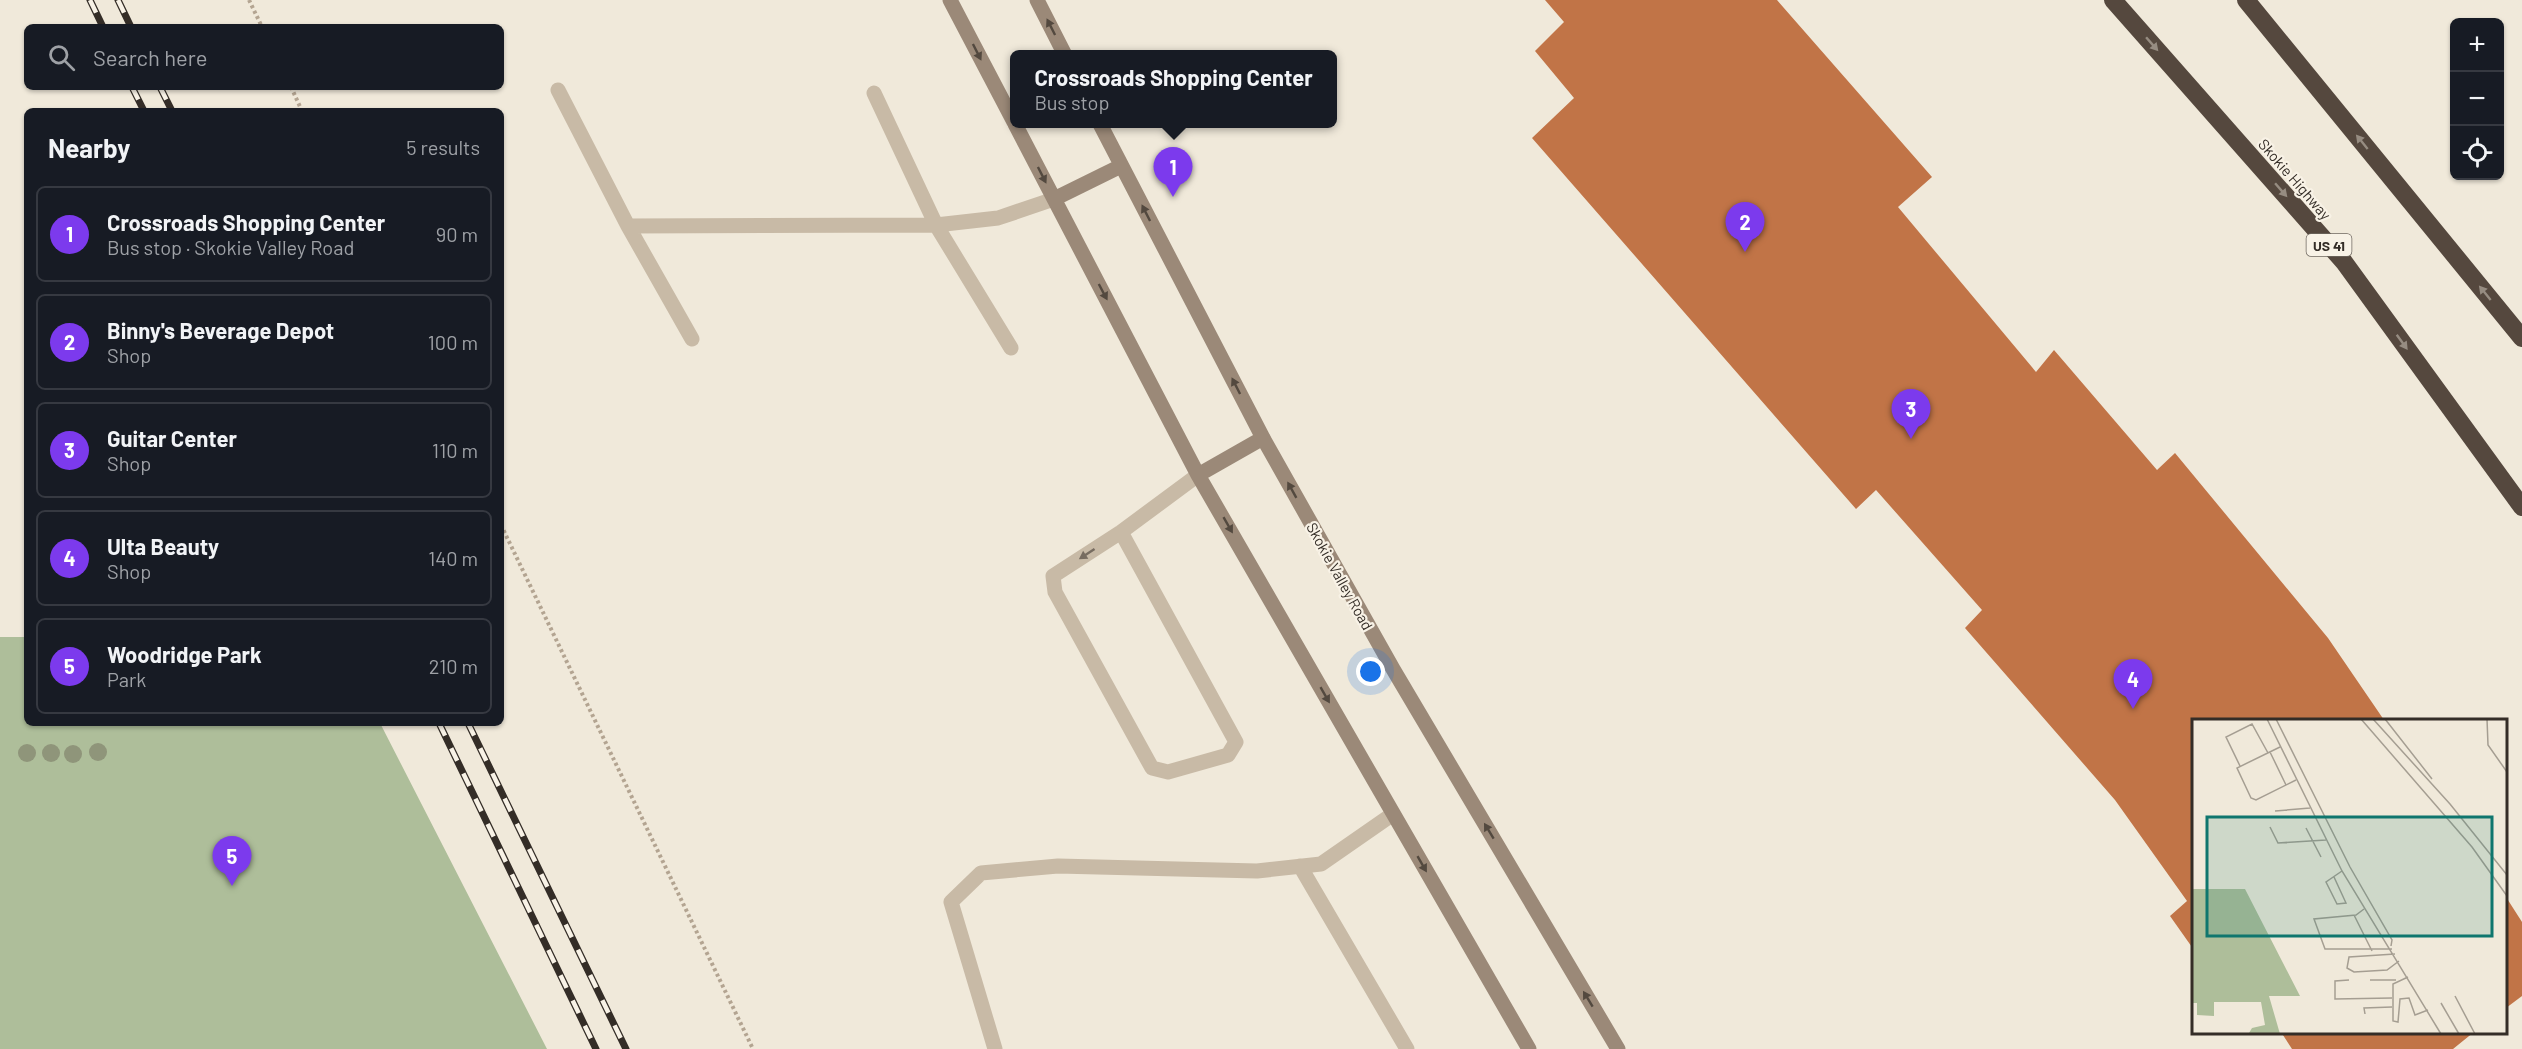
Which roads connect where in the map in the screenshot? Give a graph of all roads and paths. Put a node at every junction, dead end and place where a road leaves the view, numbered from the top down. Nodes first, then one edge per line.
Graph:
1 (249, 0) edge
2 (950, 0) edge
3 (1037, 0) edge
4 (2113, 0) edge
5 (2246, 0) edge
6 (261, 24) edge
7 (1063, 50) edge
8 (292, 90) edge
9 (558, 90) dead end
10 (874, 93) dead end
11 (301, 108) edge
12 (1010, 115) edge
13 (1017, 128) edge
14 (1102, 128) edge
15 (1121, 166) junction
16 (1054, 199) junction
17 (936, 225) junction
18 (628, 226) junction
19 (2522, 338) edge
20 (692, 339) dead end
21 (1011, 348) dead end
22 (1263, 438) junction
23 (1198, 475) junction
24 (2522, 507) edge
25 (504, 531) edge
26 (1120, 532) junction
27 (1393, 814) junction
28 (1300, 866) junction
29 (753, 1049) edge
30 (994, 1049) edge
31 (1407, 1049) edge
32 (1529, 1049) edge
33 (1618, 1049) edge

1 - 6 path
2 -> 12 main road
7 -> 3 main road
4 -> 24 highway, Skokie Highway / US 41
19 -> 5 highway
8 - 11 path
9 - 18 lane
10 - 17 lane
13 -> 16 main road
14 - 15 main road, Skokie Valley Road
15 - 16 main road
22 -> 15 main road, Skokie Valley Road
16 - 17 lane
16 -> 23 main road
17 - 18 lane
17 - 21 lane
18 - 20 lane
22 - 23 main road
33 -> 22 main road, Skokie Valley Road
23 - 26 lane
23 -> 27 main road
25 - 29 path
26 -> 26 lane
27 - 28 lane
27 -> 32 main road
28 - 30 lane
28 - 31 lane

